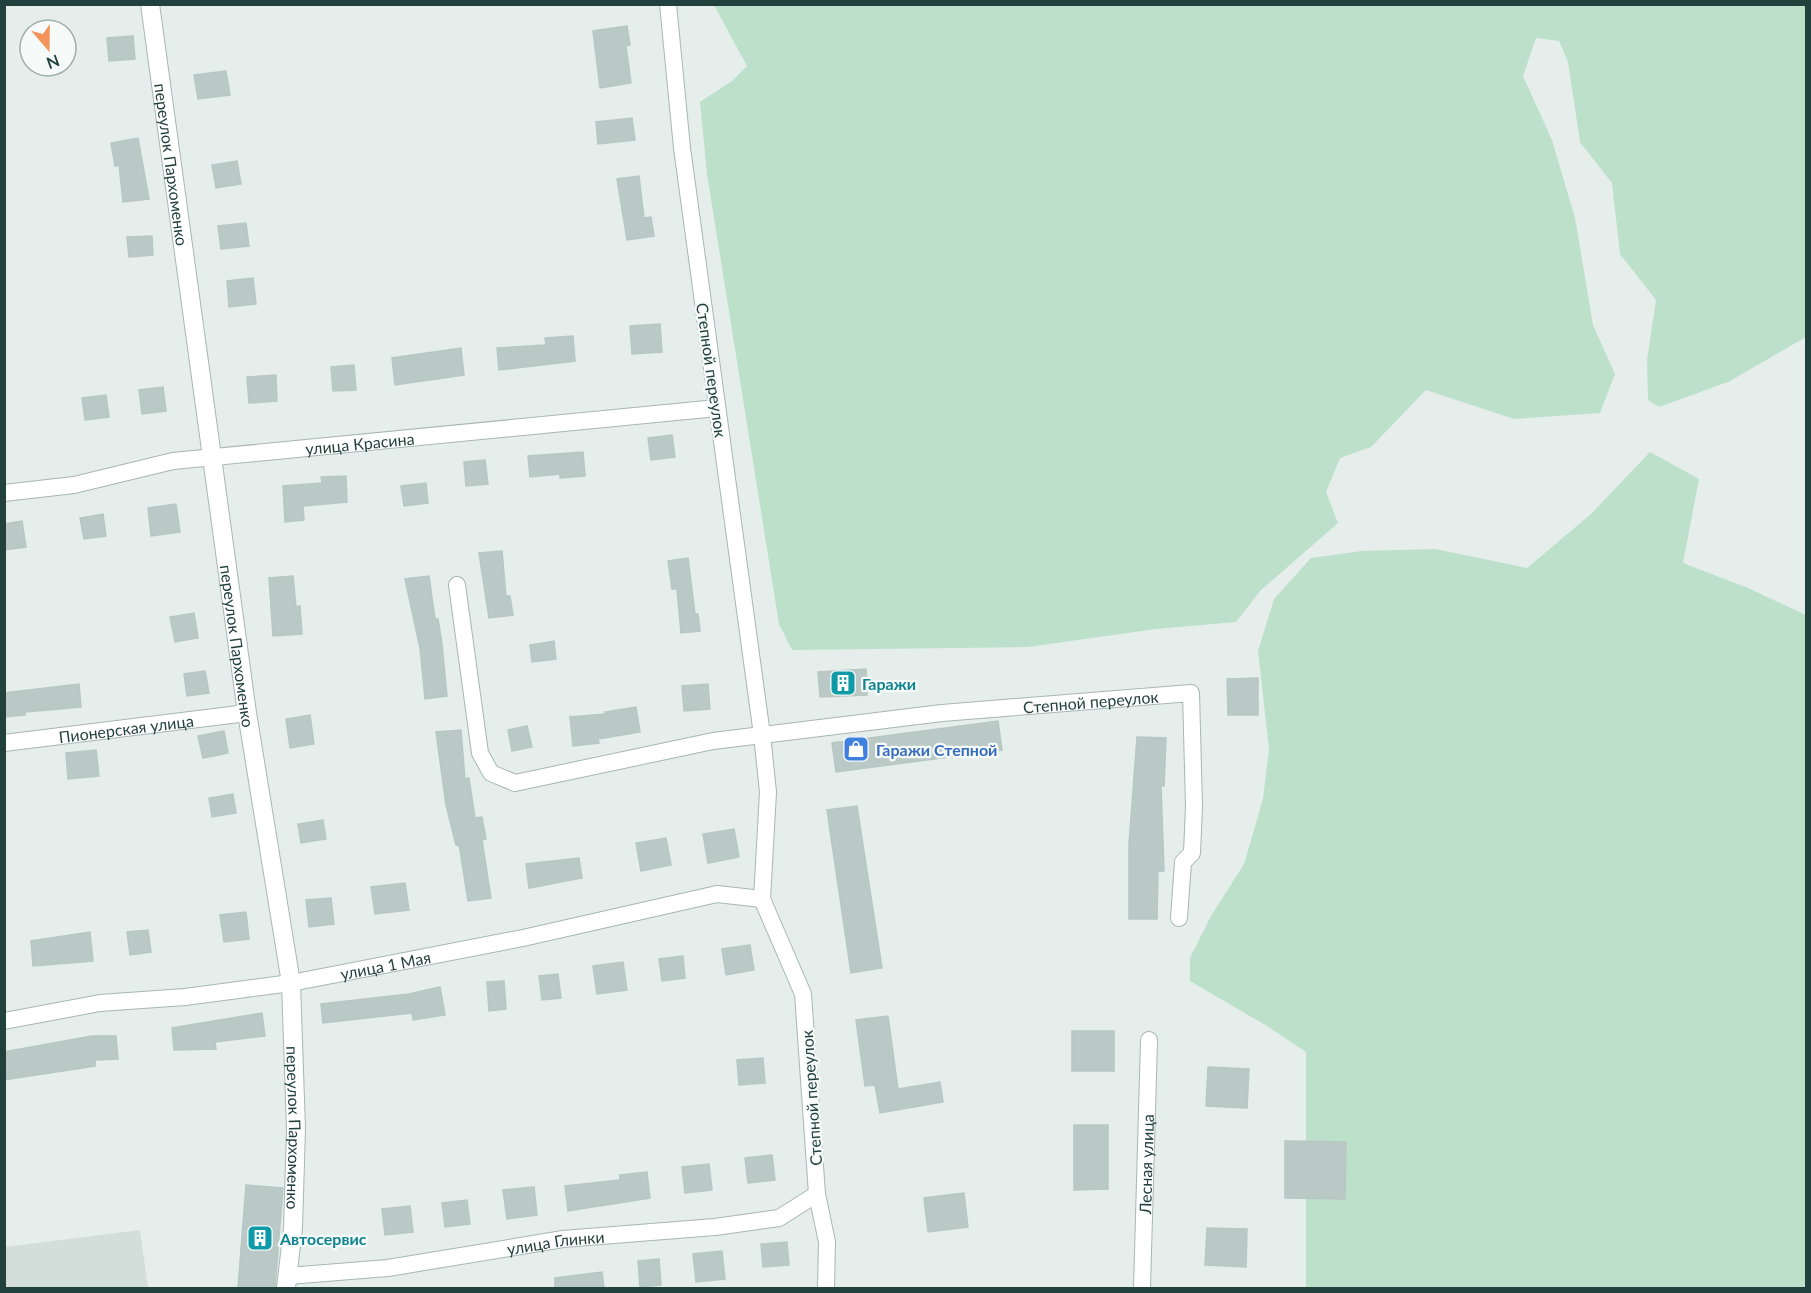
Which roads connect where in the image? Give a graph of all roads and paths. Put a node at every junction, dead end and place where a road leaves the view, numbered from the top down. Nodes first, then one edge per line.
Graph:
1 (150, 4) edge
2 (668, 4) edge
3 (717, 408) junction
4 (211, 458) junction
5 (4, 493) edge
6 (457, 585) dead end
7 (247, 713) junction
8 (762, 735) junction
9 (4, 743) edge
10 (762, 899) junction
11 (1179, 918) dead end
12 (291, 983) junction
13 (4, 1021) edge
14 (1149, 1040) dead end
15 (817, 1194) junction
16 (287, 1282) edge
17 (826, 1288) edge
18 (1142, 1288) edge

1 - 4 street, переулок Пархоменко
2 - 3 street, Степной переулок
3 - 4 street, улица Красина
3 - 8 street, Степной переулок
4 - 5 street, улица Красина
4 - 7 street, переулок Пархоменко
6 - 8 street, Степной переулок
7 - 9 street, Пионерская улица
7 - 12 street, переулок Пархоменко
8 - 10 street, Степной переулок
8 - 11 street, Степной переулок
10 - 12 street, улица 1 Мая
10 - 15 street, Степной переулок
12 - 13 street, улица 1 Мая
12 - 16 street, переулок Пархоменко
14 - 18 street, Лесная улица
15 - 16 street, улица Глинки
15 - 17 street, Степной переулок

